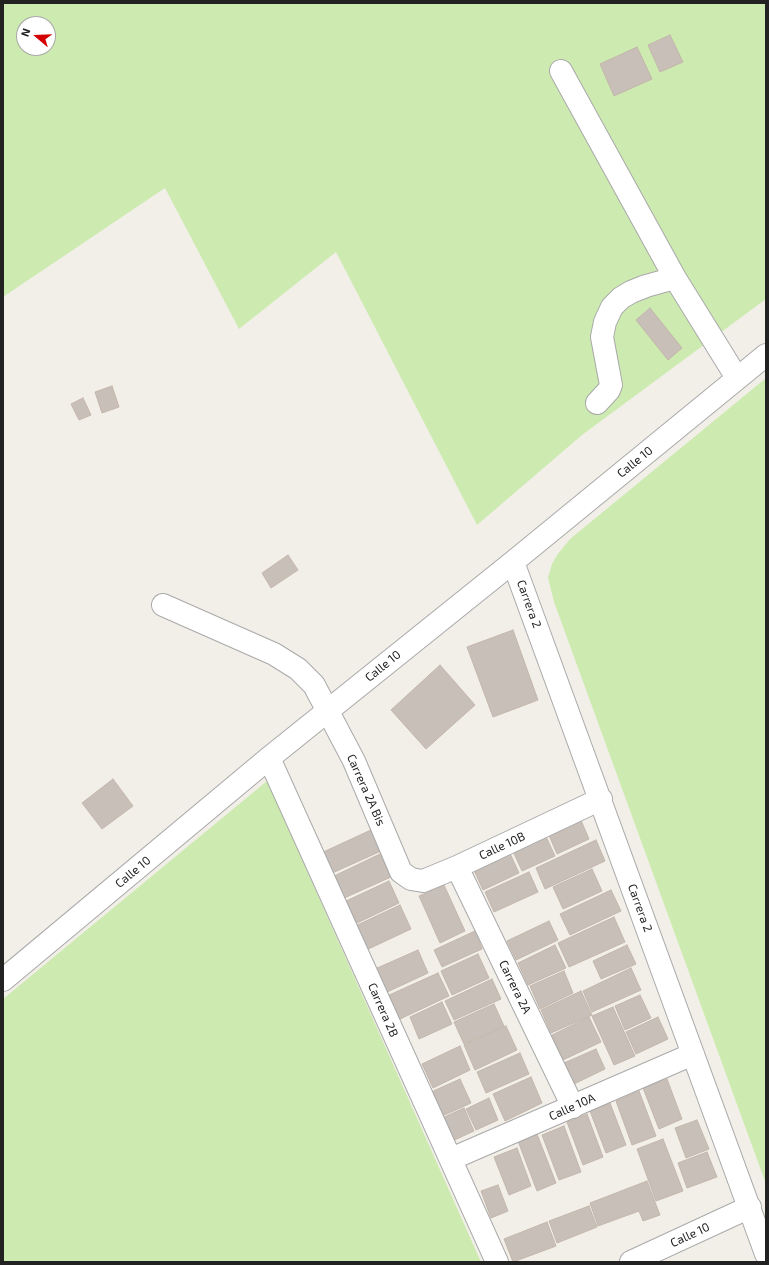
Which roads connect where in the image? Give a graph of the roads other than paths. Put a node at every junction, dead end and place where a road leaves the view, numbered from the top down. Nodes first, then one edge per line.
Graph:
1 (561, 71) dead end
2 (675, 278) junction
3 (766, 355) edge
4 (737, 378) junction
5 (597, 403) dead end
6 (513, 562) junction
7 (163, 605) dead end
8 (328, 711) junction
9 (269, 758) junction
10 (601, 799) junction
11 (457, 867) junction
12 (402, 872) joint
13 (3, 980) edge
14 (693, 1054) junction
15 (573, 1107) junction
16 (451, 1159) junction
17 (750, 1208) junction
18 (766, 1254) edge
19 (497, 1262) edge
20 (631, 1262) edge

1 - 2 street
2 - 4 street
2 - 5 street
3 - 4 street, Calle 10
4 - 6 street, Calle 10
6 - 8 street, Calle 10
6 - 10 street, Carrera 2
7 - 8 street, Carrera 2A Bis
8 - 9 street, Calle 10
8 - 12 street, Carrera 2A Bis
9 - 13 street, Calle 10
9 - 16 street, Carrera 2B
10 - 11 street, Calle 10B
10 - 14 street, Carrera 2
11 - 12 street, Calle 10B
11 - 15 street, Carrera 2A
14 - 15 street, Calle 10A
14 - 17 street, Carrera 2
15 - 16 street, Calle 10A
16 - 19 street, Carrera 2B
17 - 18 street, Carrera 2
17 - 20 street, Calle 10

